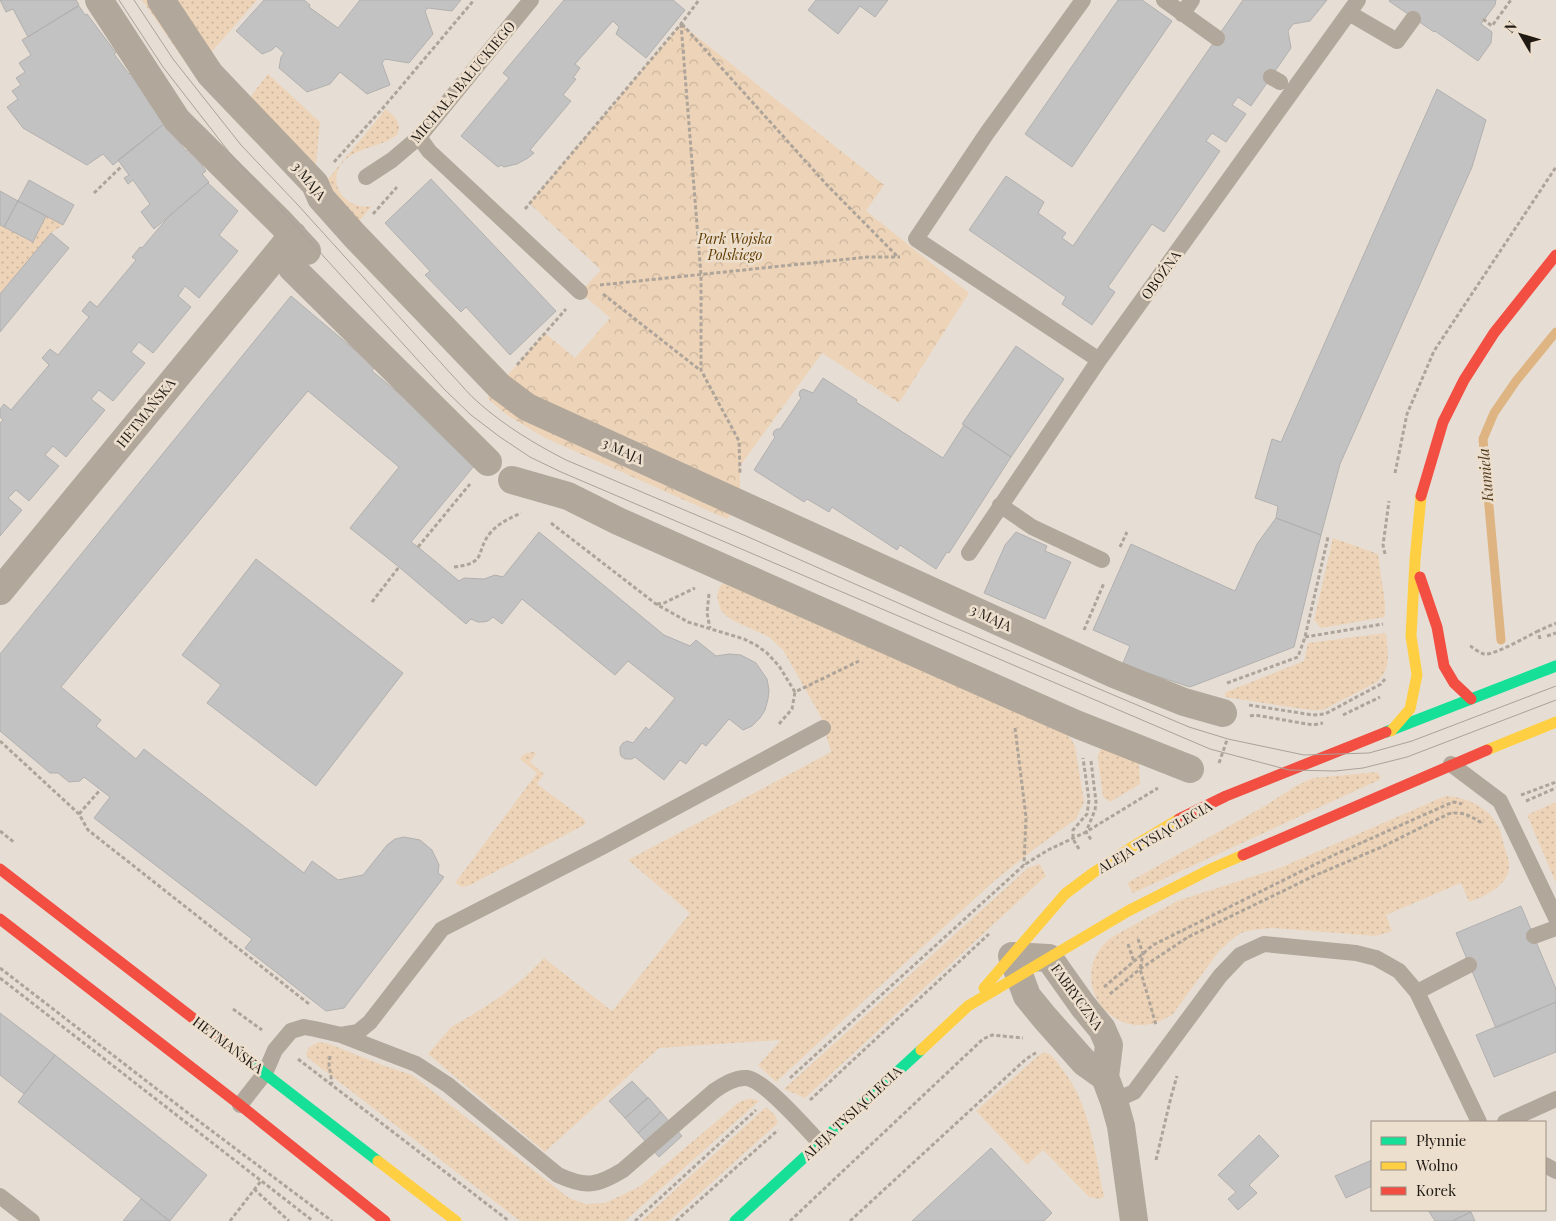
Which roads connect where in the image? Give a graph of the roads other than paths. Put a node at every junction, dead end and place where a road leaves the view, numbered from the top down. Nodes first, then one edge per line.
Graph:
1 (99, 0) edge
2 (160, 0) edge
3 (531, 0) edge
4 (1083, 0) edge
5 (1164, 0) edge
6 (1192, 0) edge
7 (1354, 6) edge
8 (1182, 14) junction
9 (1413, 19) dead end
10 (1217, 38) dead end
11 (418, 137) junction
12 (366, 177) dead end
13 (297, 251) junction
14 (1556, 255) edge
15 (586, 289) road end
16 (1100, 360) junction
17 (488, 462) road end
18 (512, 480) dead end
19 (1000, 505) junction
20 (969, 553) dead end
21 (1102, 560) dead end
22 (1415, 560) junction
23 (0, 591) edge
24 (1556, 666) edge
25 (1471, 700) junction
26 (1233, 721) road end
27 (1556, 722) edge
28 (823, 728) dead end
29 (1391, 730) junction
30 (1451, 764) junction
31 (1190, 769) road end
32 (0, 869) edge
33 (1556, 918) edge
34 (0, 919) edge
35 (1556, 928) edge
36 (1534, 936) dead end
37 (1049, 958) junction
38 (1469, 965) dead end
39 (1016, 966) junction
40 (1418, 992) junction
41 (968, 1006) junction
42 (341, 1035) junction
43 (265, 1073) junction
44 (1110, 1089) junction
45 (1556, 1099) edge
46 (240, 1105) junction
47 (1479, 1121) edge
48 (1507, 1121) edge
49 (820, 1143) junction
50 (0, 1196) edge
51 (32, 1221) edge
52 (384, 1221) edge
53 (456, 1221) edge
54 (735, 1221) edge
55 (1134, 1221) edge

1 - 13 street
2 - 26 street, 3 MAJA
3 - 11 lane, MICHAŁA BAŁUCKIEGO
4 - 16 lane
5 - 8 lane
6 - 8 lane
7 - 9 lane
7 - 16 lane, OBOŹNA
8 - 10 lane
11 - 12 lane, MICHAŁA BAŁUCKIEGO
11 - 15 lane
13 - 17 street
13 - 23 street, HETMAŃSKA
14 - 22 main road
16 - 19 lane, OBOŹNA
18 - 31 street
19 - 20 lane, OBOŹNA
19 - 21 lane
22 - 25 main road
22 - 29 main road
24 - 25 main road, ALEJA TYSIĄCLECIA
25 - 29 main road, ALEJA TYSIĄCLECIA
27 - 30 main road
28 - 42 lane
29 - 39 main road, ALEJA TYSIĄCLECIA
30 - 33 lane
30 - 37 main road
32 - 43 main road, HETMAŃSKA
34 - 46 main road
35 - 36 lane
37 - 39 street, FABRYCZNA
37 - 44 street, FABRYCZNA
38 - 40 lane
39 - 41 main road, ALEJA TYSIĄCLECIA
39 - 41 main road, ALEJA TYSIĄCLECIA
39 - 44 street
40 - 44 lane
40 - 47 lane
41 - 49 main road, ALEJA TYSIĄCLECIA
42 - 43 lane
42 - 49 lane
43 - 46 lane
43 - 53 main road, HETMAŃSKA
44 - 55 street, FABRYCZNA
45 - 48 lane
46 - 52 main road
49 - 54 main road, ALEJA TYSIĄCLECIA
50 - 51 lane

